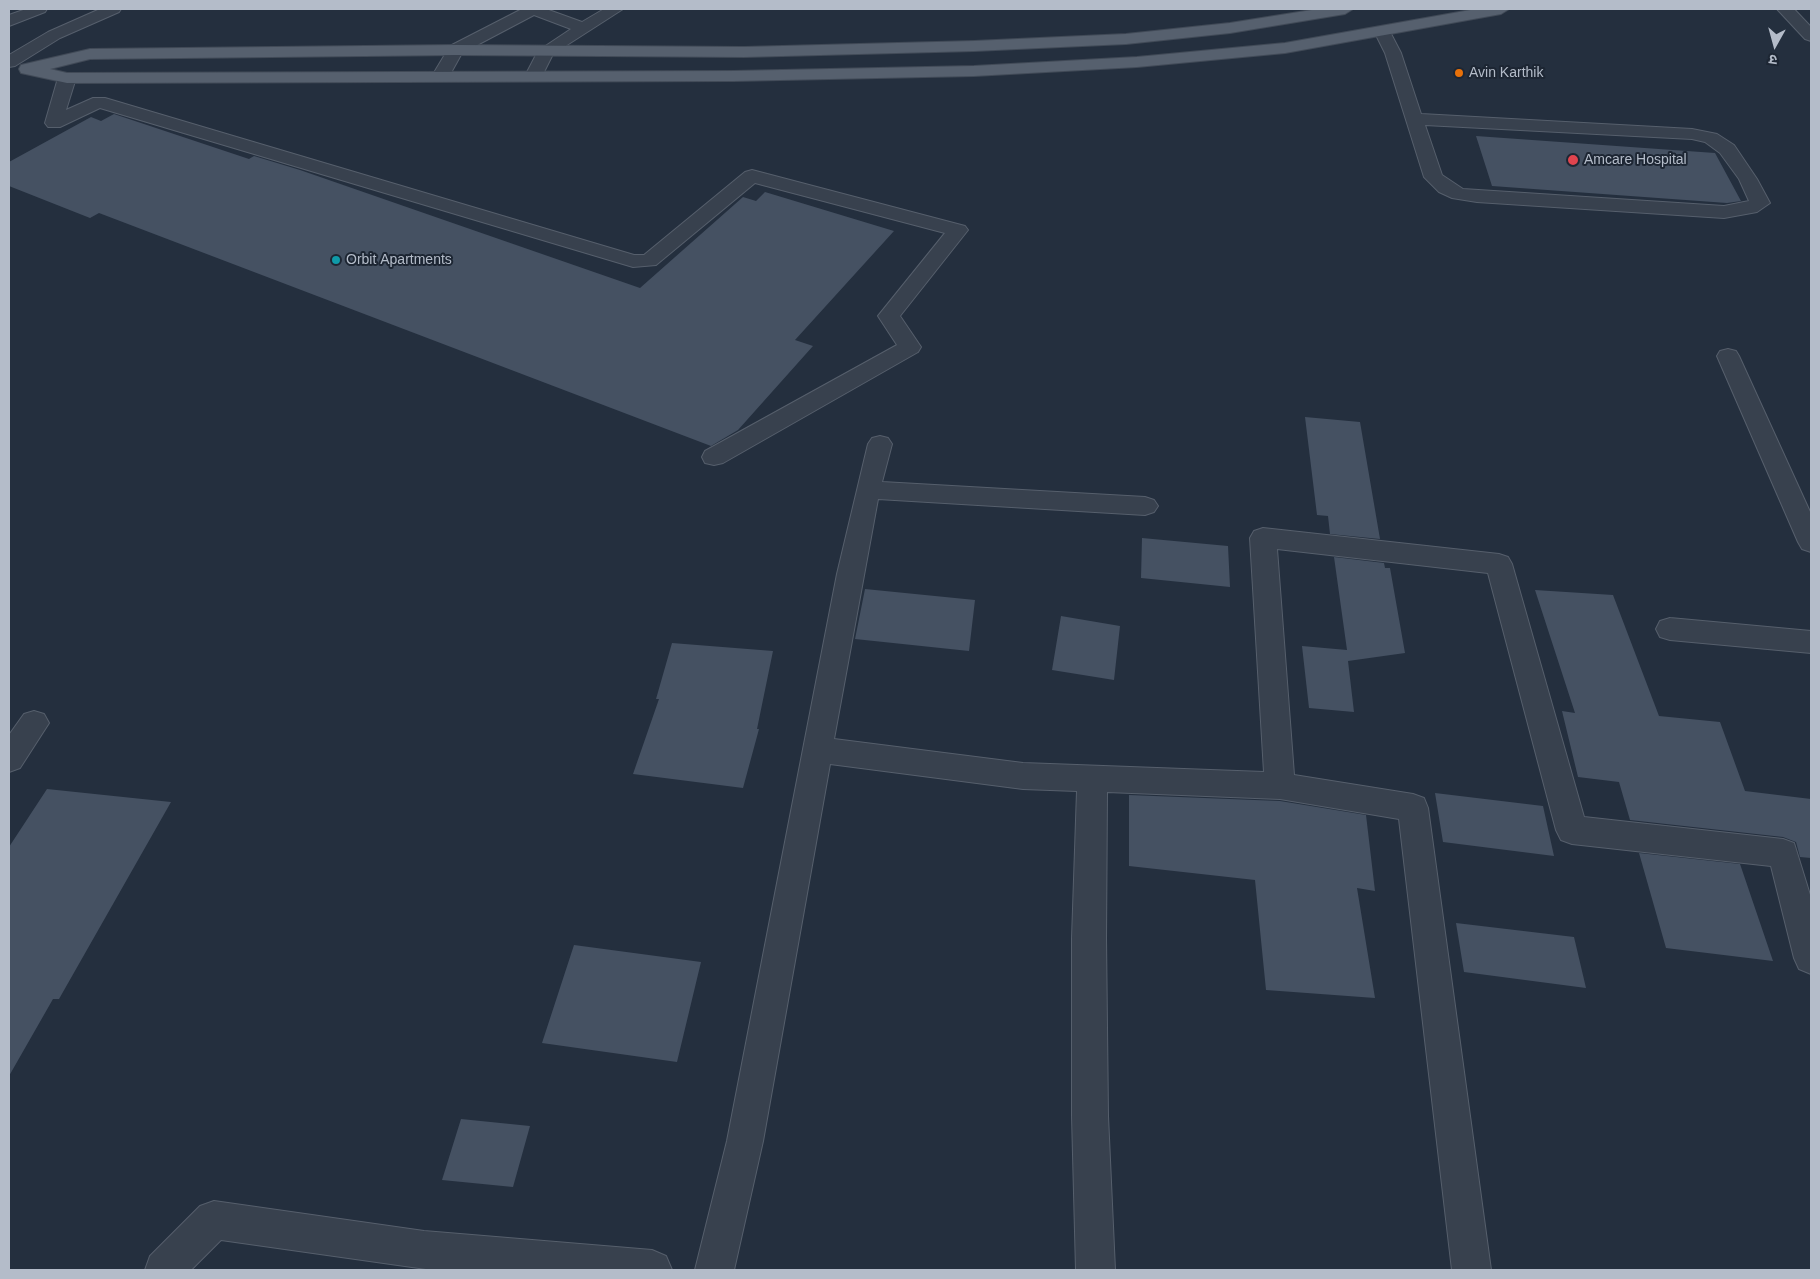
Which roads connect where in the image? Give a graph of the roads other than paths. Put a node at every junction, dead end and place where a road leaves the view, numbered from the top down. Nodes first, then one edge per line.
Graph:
1 (39, 9) edge
2 (76, 9) edge
3 (113, 9) edge
4 (532, 9) edge
5 (571, 9) edge
6 (615, 9) edge
7 (1344, 9) edge
8 (1501, 9) edge
9 (1785, 9) edge
10 (94, 17) junction
11 (554, 18) junction
12 (9, 21) edge
13 (1384, 26) junction
14 (583, 28) junction
15 (1811, 36) edge
16 (456, 50) junction
17 (546, 50) junction
18 (9, 62) edge
19 (27, 69) junction
20 (9, 70) edge
21 (441, 76) junction
22 (534, 76) junction
23 (67, 78) junction
24 (1414, 119) junction
25 (1728, 356) dead end
26 (880, 444) dead end
27 (714, 457) dead end
28 (868, 490) junction
29 (1145, 506) dead end
30 (1811, 542) edge
31 (1670, 629) dead end
32 (1811, 642) edge
33 (34, 723) dead end
34 (817, 750) junction
35 (9, 760) edge
36 (1092, 779) junction
37 (1280, 786) junction
38 (1811, 958) edge
39 (164, 1270) edge
40 (652, 1270) edge
41 (714, 1270) edge
42 (1095, 1270) edge
43 (1472, 1270) edge

1 - 12 street
2 - 10 street
3 - 10 street
4 - 11 street
4 - 16 street
5 - 11 street
6 - 14 street
7 - 17 main road
8 - 13 main road
9 - 15 street
10 - 18 street
11 - 14 street
13 - 22 main road
13 - 24 street
14 - 17 street
16 - 17 main road
16 - 19 main road
16 - 21 street
17 - 22 street
19 - 20 main road
19 - 23 main road
21 - 22 main road
21 - 23 main road
23 - 27 street
24 - 24 street
25 - 30 street
26 - 28 street
28 - 29 street
28 - 34 street
31 - 32 street
33 - 35 street
34 - 36 street
34 - 41 street
36 - 37 street
36 - 42 street
37 - 38 street
37 - 43 street
39 - 40 street

